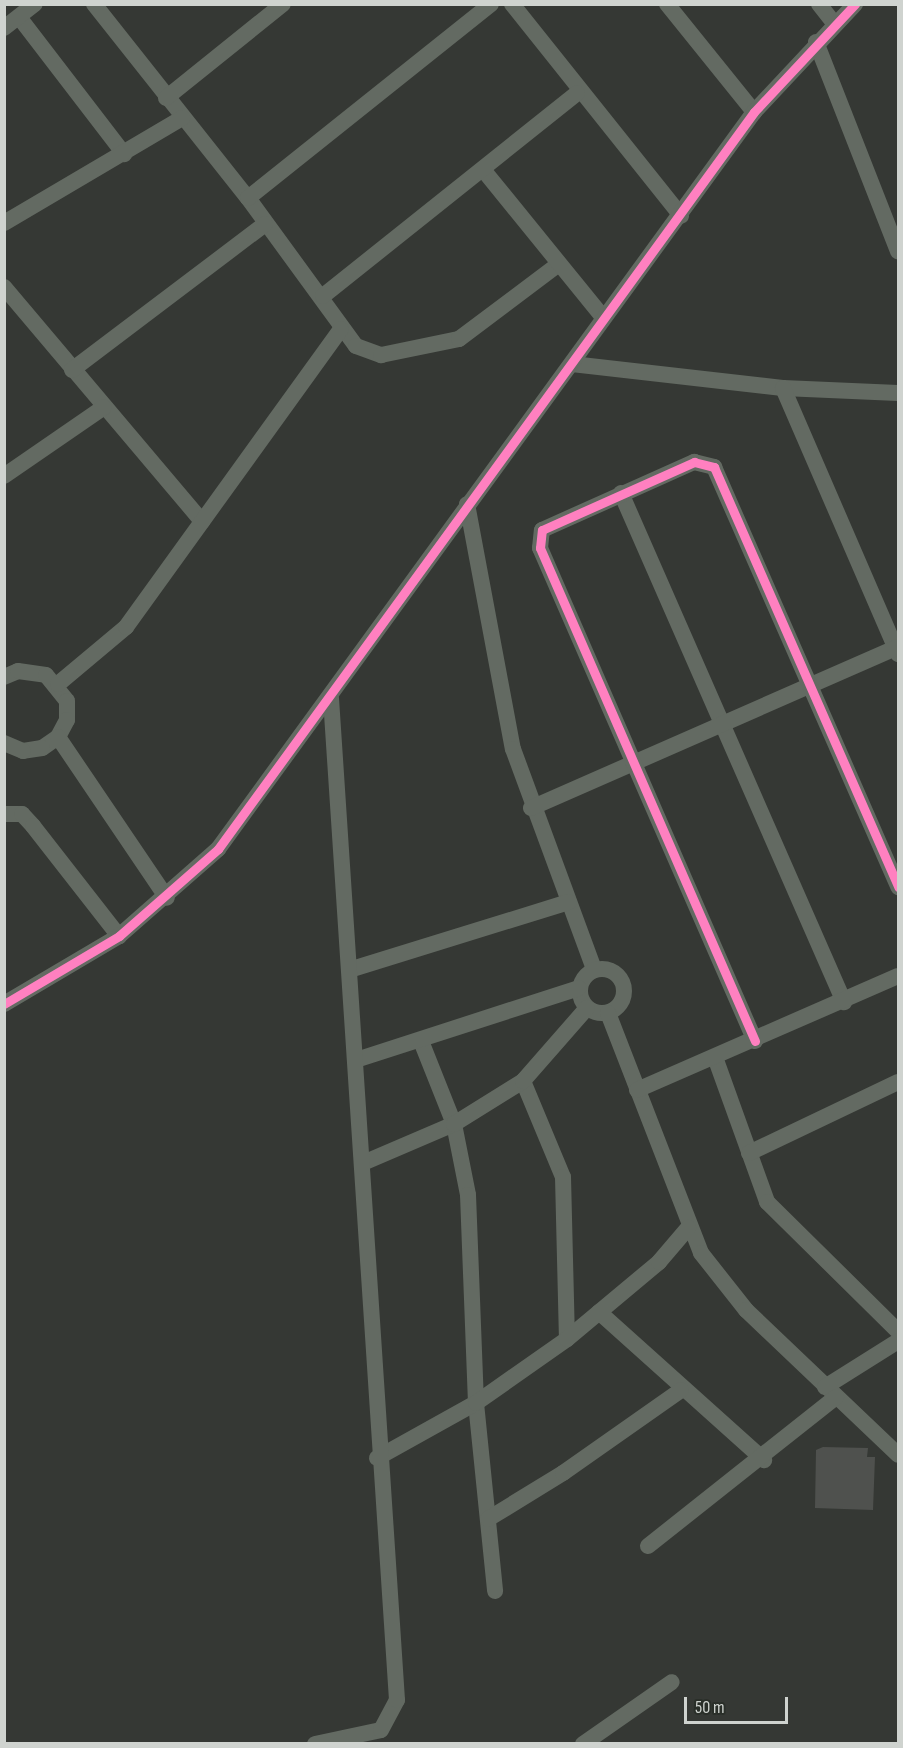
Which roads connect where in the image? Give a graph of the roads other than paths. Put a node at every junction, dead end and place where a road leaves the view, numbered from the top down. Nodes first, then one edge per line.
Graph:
1 (35, 4) edge
2 (94, 4) edge
3 (283, 4) edge
4 (491, 4) edge
5 (512, 4) edge
6 (667, 4) edge
7 (819, 4) edge
8 (855, 4) edge
9 (19, 17) junction
10 (834, 23) junction
11 (4, 28) edge
12 (816, 42) junction
13 (577, 93) junction
14 (166, 98) junction
15 (754, 112) junction
16 (182, 118) junction
17 (124, 153) junction
18 (484, 172) junction
19 (248, 198) junction
20 (681, 216) junction
21 (4, 223) edge
22 (265, 224) junction
23 (898, 251) edge
24 (559, 264) junction
25 (4, 287) edge
26 (324, 296) junction
27 (603, 317) junction
28 (341, 329) junction
29 (572, 364) junction
30 (72, 370) junction
31 (783, 388) junction
32 (898, 393) edge
33 (104, 407) junction
34 (4, 476) edge
35 (621, 493) junction
36 (468, 504) junction
37 (202, 521) junction
38 (897, 651) edge
39 (5, 677) edge
40 (58, 684) junction
41 (812, 685) junction
42 (331, 698) junction
43 (719, 726) junction
44 (58, 737) junction
45 (4, 743) edge
46 (636, 764) junction
47 (531, 808) junction
48 (4, 814) edge
49 (898, 887) edge
50 (167, 898) junction
51 (569, 902) junction
52 (119, 936) junction
53 (594, 969) junction
54 (349, 970) junction
55 (898, 976) edge
56 (579, 988) junction
57 (5, 1002) edge
58 (844, 1002) junction
59 (587, 1008) junction
60 (608, 1012) junction
61 (421, 1041) junction
62 (755, 1041) junction
63 (356, 1060) junction
64 (716, 1060) junction
65 (523, 1081) junction
66 (898, 1082) edge
67 (637, 1090) junction
68 (454, 1124) junction
69 (749, 1153) junction
70 (363, 1163) junction
71 (688, 1228) junction
72 (599, 1311) junction
73 (897, 1329) edge
74 (567, 1339) junction
75 (681, 1390) junction
76 (831, 1392) junction
77 (476, 1403) junction
78 (898, 1455) edge
79 (377, 1458) junction
80 (764, 1460) junction
81 (488, 1519) junction
82 (648, 1546) dead end
83 (495, 1591) dead end
84 (672, 1682) dead end
85 (315, 1743) edge
86 (583, 1743) edge

1 - 9 street
2 - 14 street
3 - 14 street
4 - 19 street
5 - 13 street
6 - 15 street
7 - 10 street
8 - 10 street
9 - 11 street
9 - 17 street
10 - 12 street
12 - 15 street
12 - 23 street
13 - 18 street
13 - 20 street
14 - 16 street
15 - 20 street
16 - 17 street
16 - 19 street
17 - 21 street
18 - 24 street
18 - 26 street
19 - 22 street
20 - 27 street
22 - 26 street
22 - 30 street
24 - 27 street
24 - 28 street
25 - 30 street
26 - 28 street
27 - 29 street
28 - 37 street
29 - 31 street
29 - 36 street
30 - 33 street
31 - 32 street
31 - 38 street
33 - 34 street
33 - 37 street
35 - 41 street
35 - 43 street
35 - 46 street
36 - 42 street
36 - 47 street
37 - 40 street
38 - 41 street
39 - 40 street
40 - 44 street
41 - 43 street
41 - 49 street
42 - 50 street
42 - 54 street
43 - 46 street
43 - 58 street
44 - 45 street
44 - 50 street
46 - 47 street
46 - 62 street
47 - 51 street
48 - 52 street
50 - 52 street
51 - 53 street
51 - 54 street
52 - 57 street
53 - 56 street
53 - 60 street
54 - 63 street
55 - 58 street
56 - 59 street
56 - 61 street
58 - 62 street
59 - 60 street
59 - 65 street
60 - 67 street
61 - 63 street
61 - 68 street
62 - 64 street
63 - 70 street
64 - 67 street
64 - 69 street
65 - 68 street
65 - 74 street
66 - 69 street
67 - 71 street
68 - 70 street
68 - 77 street
69 - 73 street
70 - 79 street
71 - 72 street
71 - 76 street
72 - 74 street
72 - 75 street
73 - 76 street
74 - 77 street
75 - 80 street
75 - 81 street
76 - 78 street
76 - 80 street
77 - 79 street
77 - 81 street
79 - 85 street
80 - 82 street
81 - 83 street
84 - 86 street

